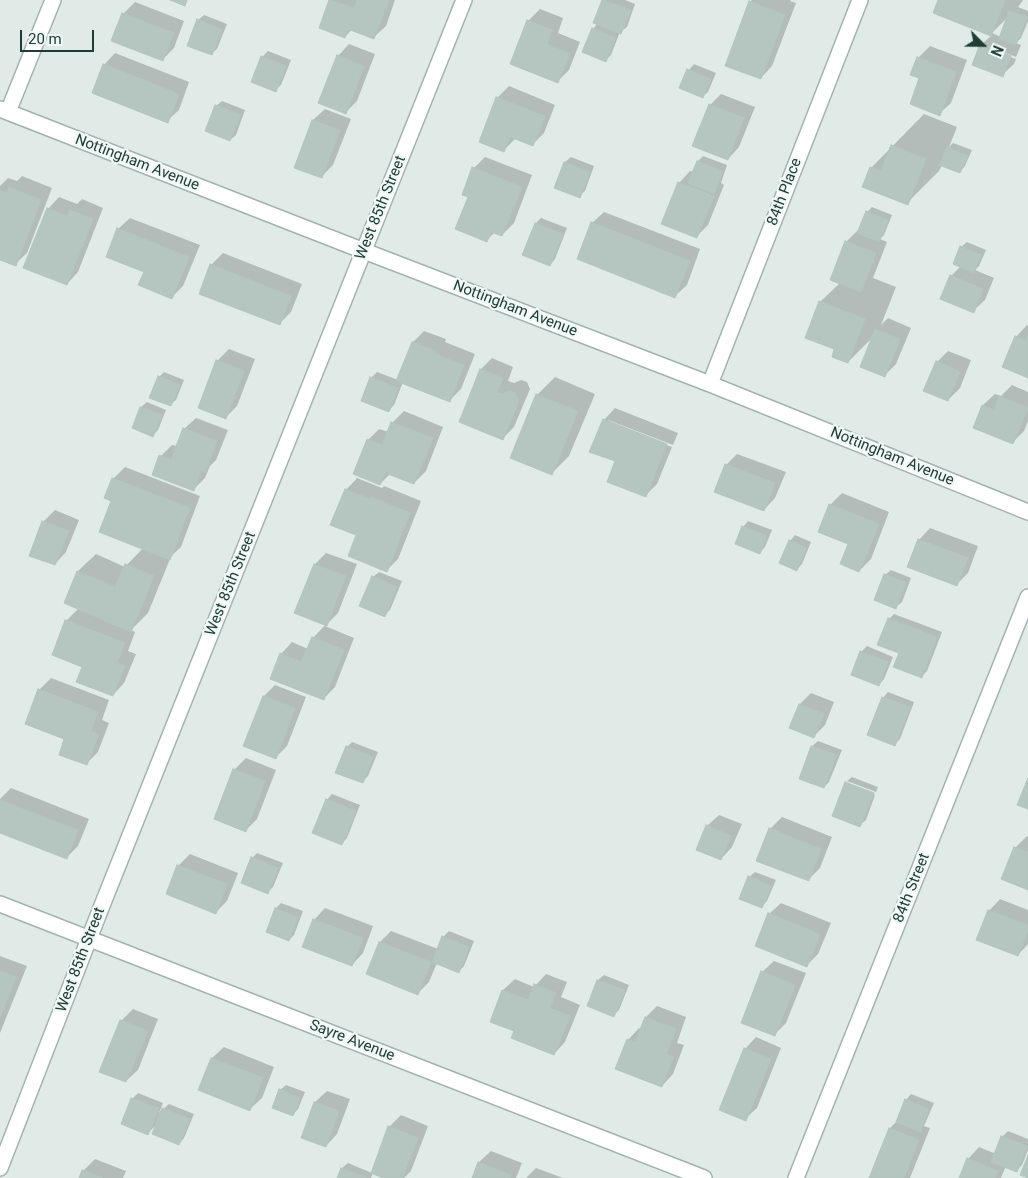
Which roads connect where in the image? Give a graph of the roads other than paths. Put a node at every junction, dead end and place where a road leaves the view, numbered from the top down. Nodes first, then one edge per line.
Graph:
1 (53, 0) edge
2 (464, 0) edge
3 (860, 0) edge
4 (4, 111) edge
5 (364, 251) junction
6 (710, 384) junction
7 (1028, 512) edge
8 (1028, 597) edge
9 (0, 904) edge
10 (89, 939) junction
11 (0, 1168) edge
12 (704, 1178) edge
13 (796, 1178) edge

1 - 4 street
2 - 5 street, West 85th Street
3 - 6 street, 84th Place
4 - 5 street, Nottingham Avenue
5 - 6 street, Nottingham Avenue
5 - 10 street, West 85th Street
6 - 7 street, Nottingham Avenue
8 - 13 street, 84th Street
9 - 10 street, Sayre Avenue
10 - 11 street, West 85th Street
10 - 12 street, Sayre Avenue

